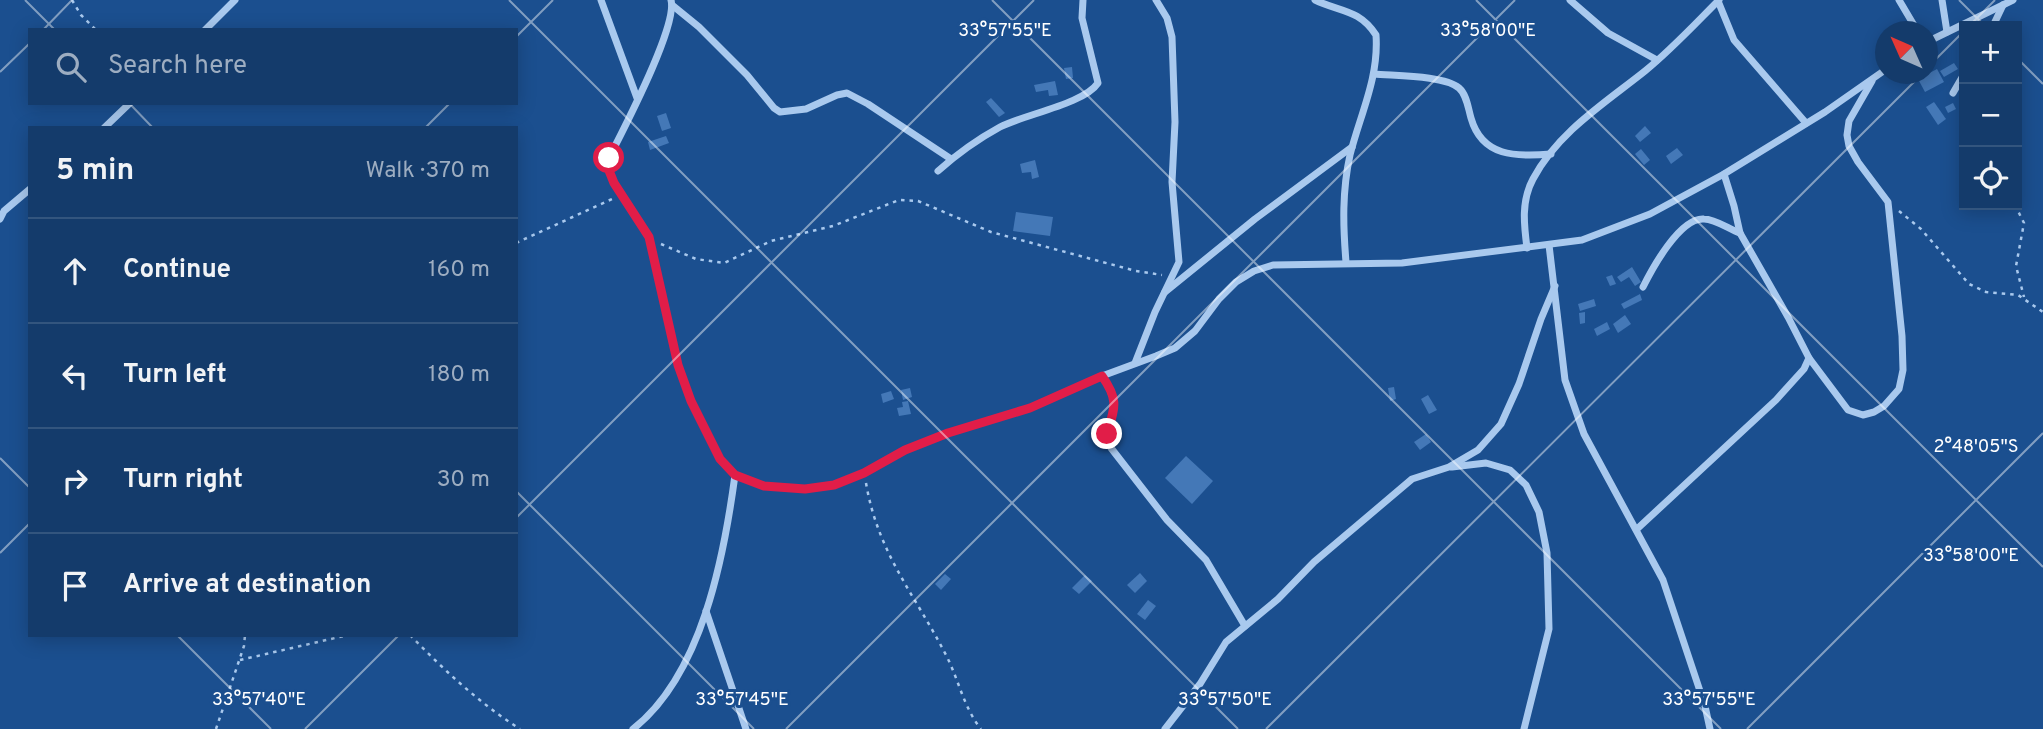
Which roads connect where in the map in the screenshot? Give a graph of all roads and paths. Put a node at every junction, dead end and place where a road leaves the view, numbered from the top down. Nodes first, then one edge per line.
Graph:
1 (72, 0) edge
2 (235, 0) edge
3 (601, 0) edge
4 (1083, 0) edge
5 (1156, 0) edge
6 (1315, 0) edge
7 (1570, 0) edge
8 (1706, 0) edge
9 (1899, 0) edge
10 (1942, 0) edge
11 (2013, 0) edge
12 (1717, 2) edge
13 (671, 3) edge
14 (2003, 5) junction
15 (1911, 21) edge
16 (1995, 21) edge
17 (94, 28) edge
18 (207, 28) edge
19 (1947, 32) junction
20 (1938, 36) edge
21 (1657, 60) junction
22 (1374, 74) junction
23 (1875, 78) joint
24 (1959, 83) edge
25 (1953, 93) dead end
26 (638, 99) junction
27 (128, 105) edge
28 (1806, 123) junction
29 (106, 126) edge
30 (1353, 147) junction
31 (1551, 154) junction
32 (951, 159) junction
33 (938, 171) dead end
34 (1724, 174) junction
35 (28, 191) edge
36 (621, 195) junction
37 (1888, 202) junction
38 (2018, 210) edge
39 (0, 219) edge
40 (1740, 233) junction
41 (649, 237) junction
42 (518, 242) edge
43 (1549, 245) junction
44 (1527, 248) junction
45 (1346, 262) junction
46 (1172, 276) junction
47 (1555, 286) junction
48 (1643, 287) dead end
49 (1164, 294) junction
50 (2024, 297) junction
51 (2043, 312) edge
52 (1809, 358) junction
53 (1135, 363) junction
54 (1102, 376) junction
55 (1449, 467) junction
56 (864, 473) junction
57 (735, 475) junction
58 (1637, 529) junction
59 (706, 610) junction
60 (1244, 626) junction
61 (245, 637) edge
62 (339, 637) edge
63 (412, 637) edge
64 (240, 660) junction
65 (216, 729) edge
66 (520, 729) edge
67 (633, 729) edge
68 (746, 729) edge
69 (981, 729) edge
70 (1165, 729) edge
71 (1524, 729) edge
72 (1710, 729) edge

1 - 17 path
2 - 18 street
3 - 26 street
4 - 32 street
5 - 46 street
6 - 22 street
7 - 21 street
8 - 12 street
9 - 15 street
10 - 19 street
11 - 14 street
12 - 21 street
12 - 28 street
13 - 26 street
13 - 32 street
14 - 16 street
14 - 19 street
19 - 20 street
21 - 31 street
22 - 30 street
22 - 31 street
23 - 28 street
23 - 37 street
24 - 25 street
26 - 36 street
27 - 29 street
28 - 34 street
30 - 45 street
30 - 49 street
31 - 44 street
32 - 33 street
34 - 40 street
34 - 43 street
35 - 39 street
36 - 41 street
36 - 42 path
37 - 50 path
37 - 52 street
38 - 50 path
40 - 48 street
40 - 52 street
41 - 46 path
41 - 57 street
43 - 44 street
43 - 47 street
44 - 45 street
45 - 53 street
46 - 49 street
47 - 55 street
47 - 58 street
49 - 53 street
50 - 51 path
52 - 58 street
53 - 54 street
54 - 56 street
54 - 60 street
55 - 60 street
55 - 71 street
56 - 57 street
56 - 69 path
57 - 59 street
58 - 72 street
59 - 67 street
59 - 68 street
60 - 70 street
61 - 64 path
62 - 64 path
63 - 66 path
64 - 65 path

